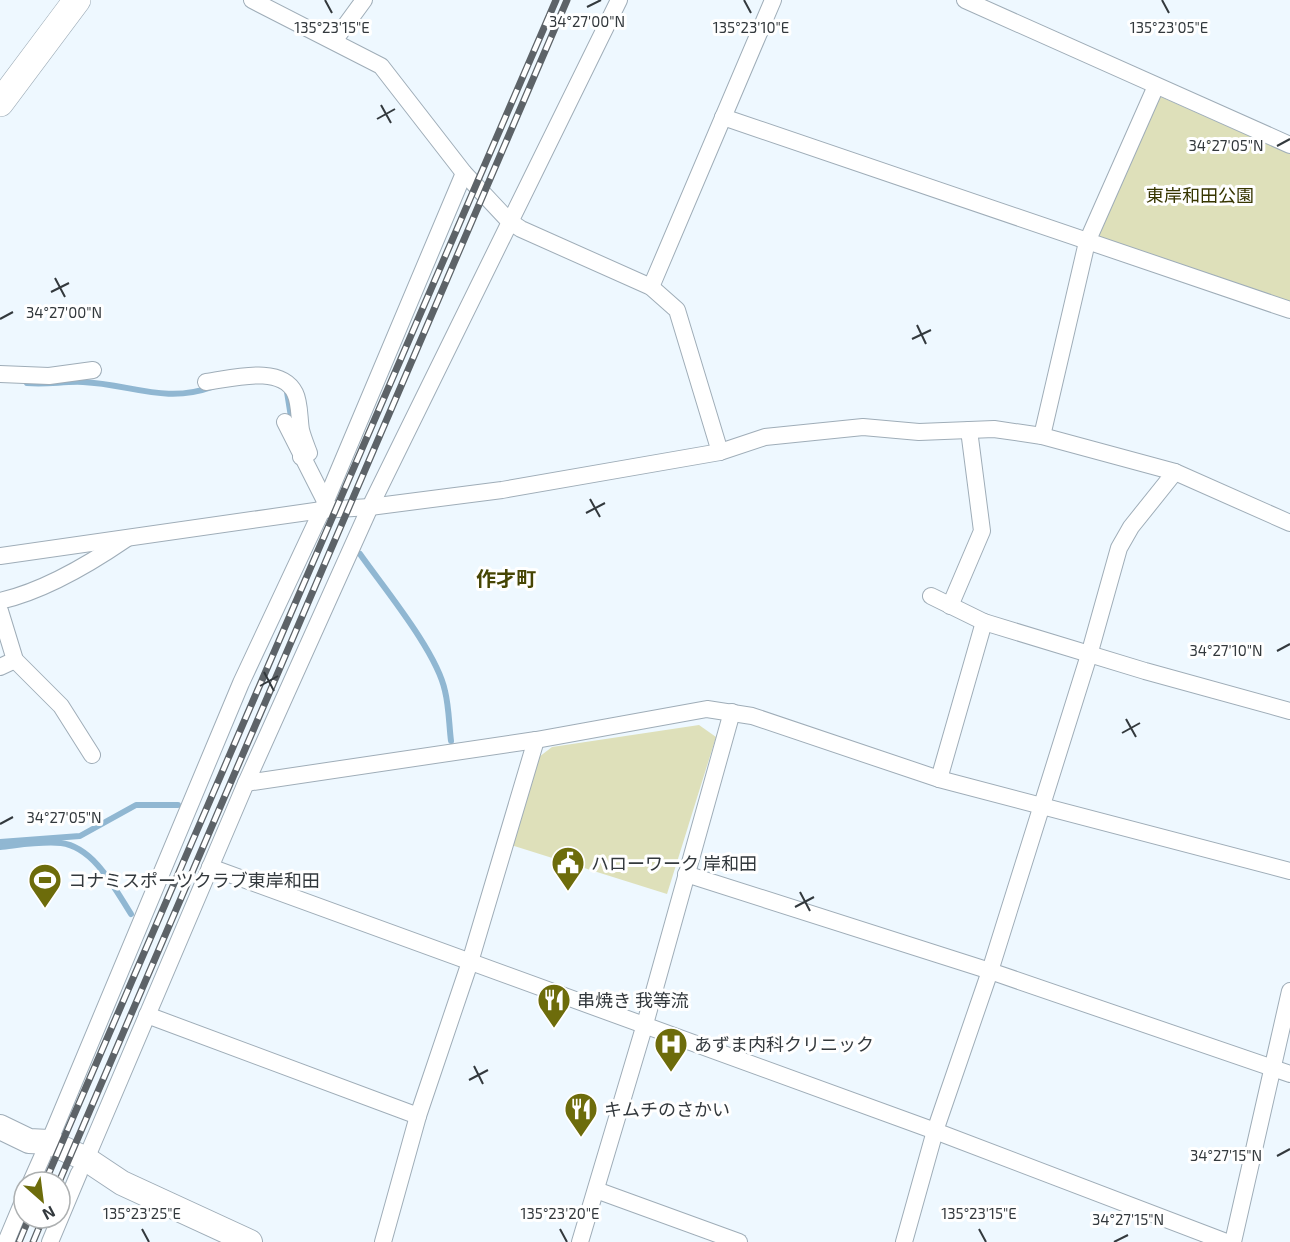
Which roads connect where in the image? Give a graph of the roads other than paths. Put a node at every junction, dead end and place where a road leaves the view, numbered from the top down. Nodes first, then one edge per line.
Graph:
1 (77, 0) edge
2 (252, 0) edge
3 (364, 0) edge
4 (619, 0) edge
5 (773, 0) edge
6 (965, 0) edge
7 (334, 41) junction
8 (1156, 86) junction
9 (0, 103) edge
10 (723, 117) junction
11 (1290, 145) edge
12 (465, 173) junction
13 (509, 221) junction
14 (1087, 242) junction
15 (651, 287) junction
16 (1290, 310) edge
17 (93, 370) dead end
18 (0, 374) edge
19 (206, 382) dead end
20 (285, 422) dead end
21 (969, 430) junction
22 (1042, 436) junction
23 (720, 452) junction
24 (305, 455) junction
25 (1174, 472) junction
26 (323, 505) junction
27 (370, 507) junction
28 (1290, 523) edge
29 (129, 537) junction
30 (0, 556) edge
31 (931, 596) dead end
32 (0, 601) edge
33 (950, 606) junction
34 (0, 611) edge
35 (984, 622) junction
36 (1089, 655) junction
37 (7, 663) edge
38 (1290, 711) edge
39 (732, 712) junction
40 (536, 740) junction
41 (92, 755) dead end
42 (939, 778) junction
43 (246, 783) junction
44 (1041, 805) junction
45 (210, 867) junction
46 (1290, 871) edge
47 (686, 874) junction
48 (470, 962) junction
49 (990, 971) junction
50 (1290, 992) edge
51 (147, 1015) junction
52 (645, 1024) junction
53 (1282, 1072) edge
54 (418, 1116) junction
55 (0, 1127) edge
56 (935, 1131) junction
57 (41, 1146) junction
58 (83, 1166) junction
59 (34, 1170) edge
60 (596, 1190) junction
61 (12, 1228) edge
62 (6, 1242) edge
63 (50, 1242) edge
64 (250, 1242) edge
65 (383, 1242) edge
66 (580, 1242) edge
67 (739, 1242) edge
68 (904, 1242) edge
69 (1226, 1242) edge
70 (1233, 1242) edge

1 - 9 main road
2 - 7 street
3 - 7 street
4 - 13 street
5 - 10 street
6 - 8 street
7 - 12 street
8 - 11 street
8 - 14 street
10 - 14 street
10 - 15 street
12 - 13 street
12 - 26 street
13 - 15 street
13 - 27 street
14 - 16 street
14 - 22 street
15 - 23 street
17 - 18 street
19 - 24 street
20 - 24 street
21 - 22 street
21 - 23 street
21 - 33 street
22 - 25 street
23 - 27 street
24 - 26 street
25 - 28 street
25 - 36 street
26 - 27 street
26 - 29 street
26 - 57 street
27 - 43 street
29 - 30 street
29 - 32 street
31 - 33 street
33 - 35 street
34 - 37 street
35 - 36 street
35 - 42 street
36 - 38 street
36 - 44 street
37 - 41 street
39 - 40 street
39 - 42 street
39 - 47 street
40 - 43 street
40 - 48 street
42 - 44 street
43 - 45 street
44 - 46 street
44 - 49 street
45 - 48 street
45 - 51 street
47 - 49 street
47 - 52 street
48 - 52 street
48 - 54 street
49 - 53 street
49 - 56 street
50 - 53 street
51 - 54 street
51 - 58 street
52 - 56 street
52 - 60 street
53 - 70 street
54 - 65 street
55 - 57 street
56 - 68 street
56 - 69 street
57 - 58 street
57 - 59 street
58 - 63 street
58 - 64 street
60 - 66 street
60 - 67 street
61 - 62 street

